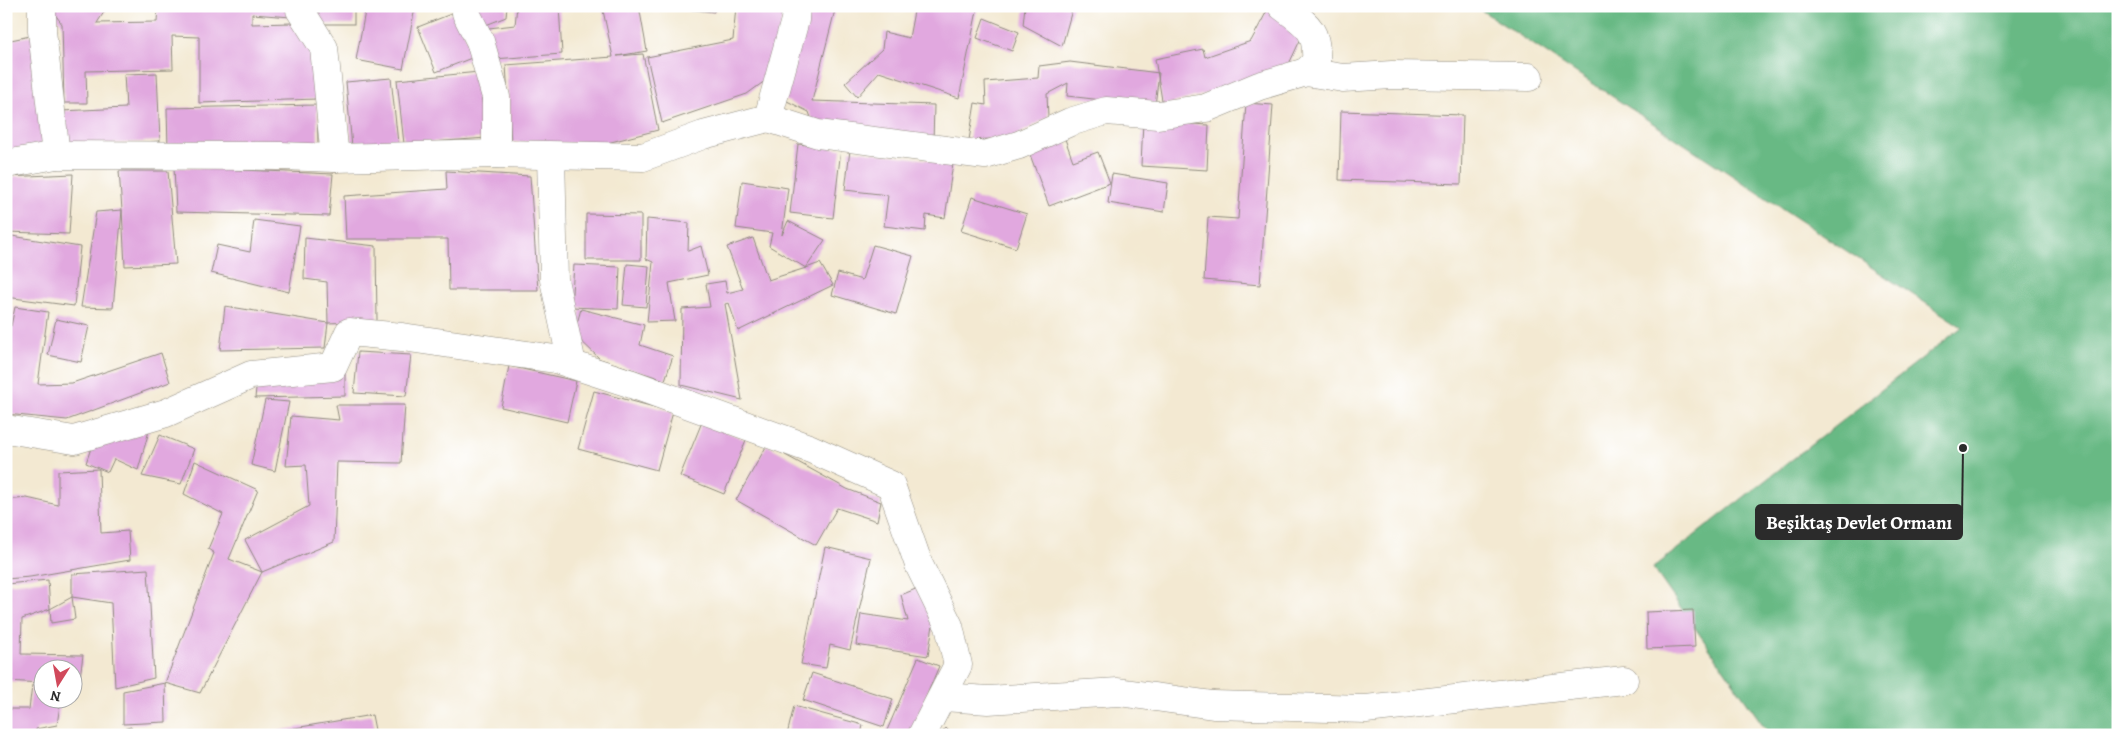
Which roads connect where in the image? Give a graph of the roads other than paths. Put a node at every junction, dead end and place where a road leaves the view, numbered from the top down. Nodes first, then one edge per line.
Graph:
1 (42, 6) edge
2 (300, 6) edge
3 (467, 6) edge
4 (796, 6) edge
5 (1282, 6) edge
6 (1306, 72) junction
7 (1529, 77) dead end
8 (768, 118) junction
9 (496, 154) junction
10 (56, 155) junction
11 (551, 156) junction
12 (335, 158) junction
13 (6, 164) edge
14 (572, 364) junction
15 (6, 429) edge
16 (1624, 680) dead end
17 (943, 697) junction
18 (922, 735) edge

1 - 10 street
2 - 12 street
3 - 9 street
4 - 8 street
5 - 6 street
6 - 7 street
6 - 8 street
8 - 11 street
9 - 11 street
9 - 12 street
10 - 12 street
10 - 13 street
11 - 14 street
14 - 15 street
14 - 17 street
16 - 17 street
17 - 18 street

